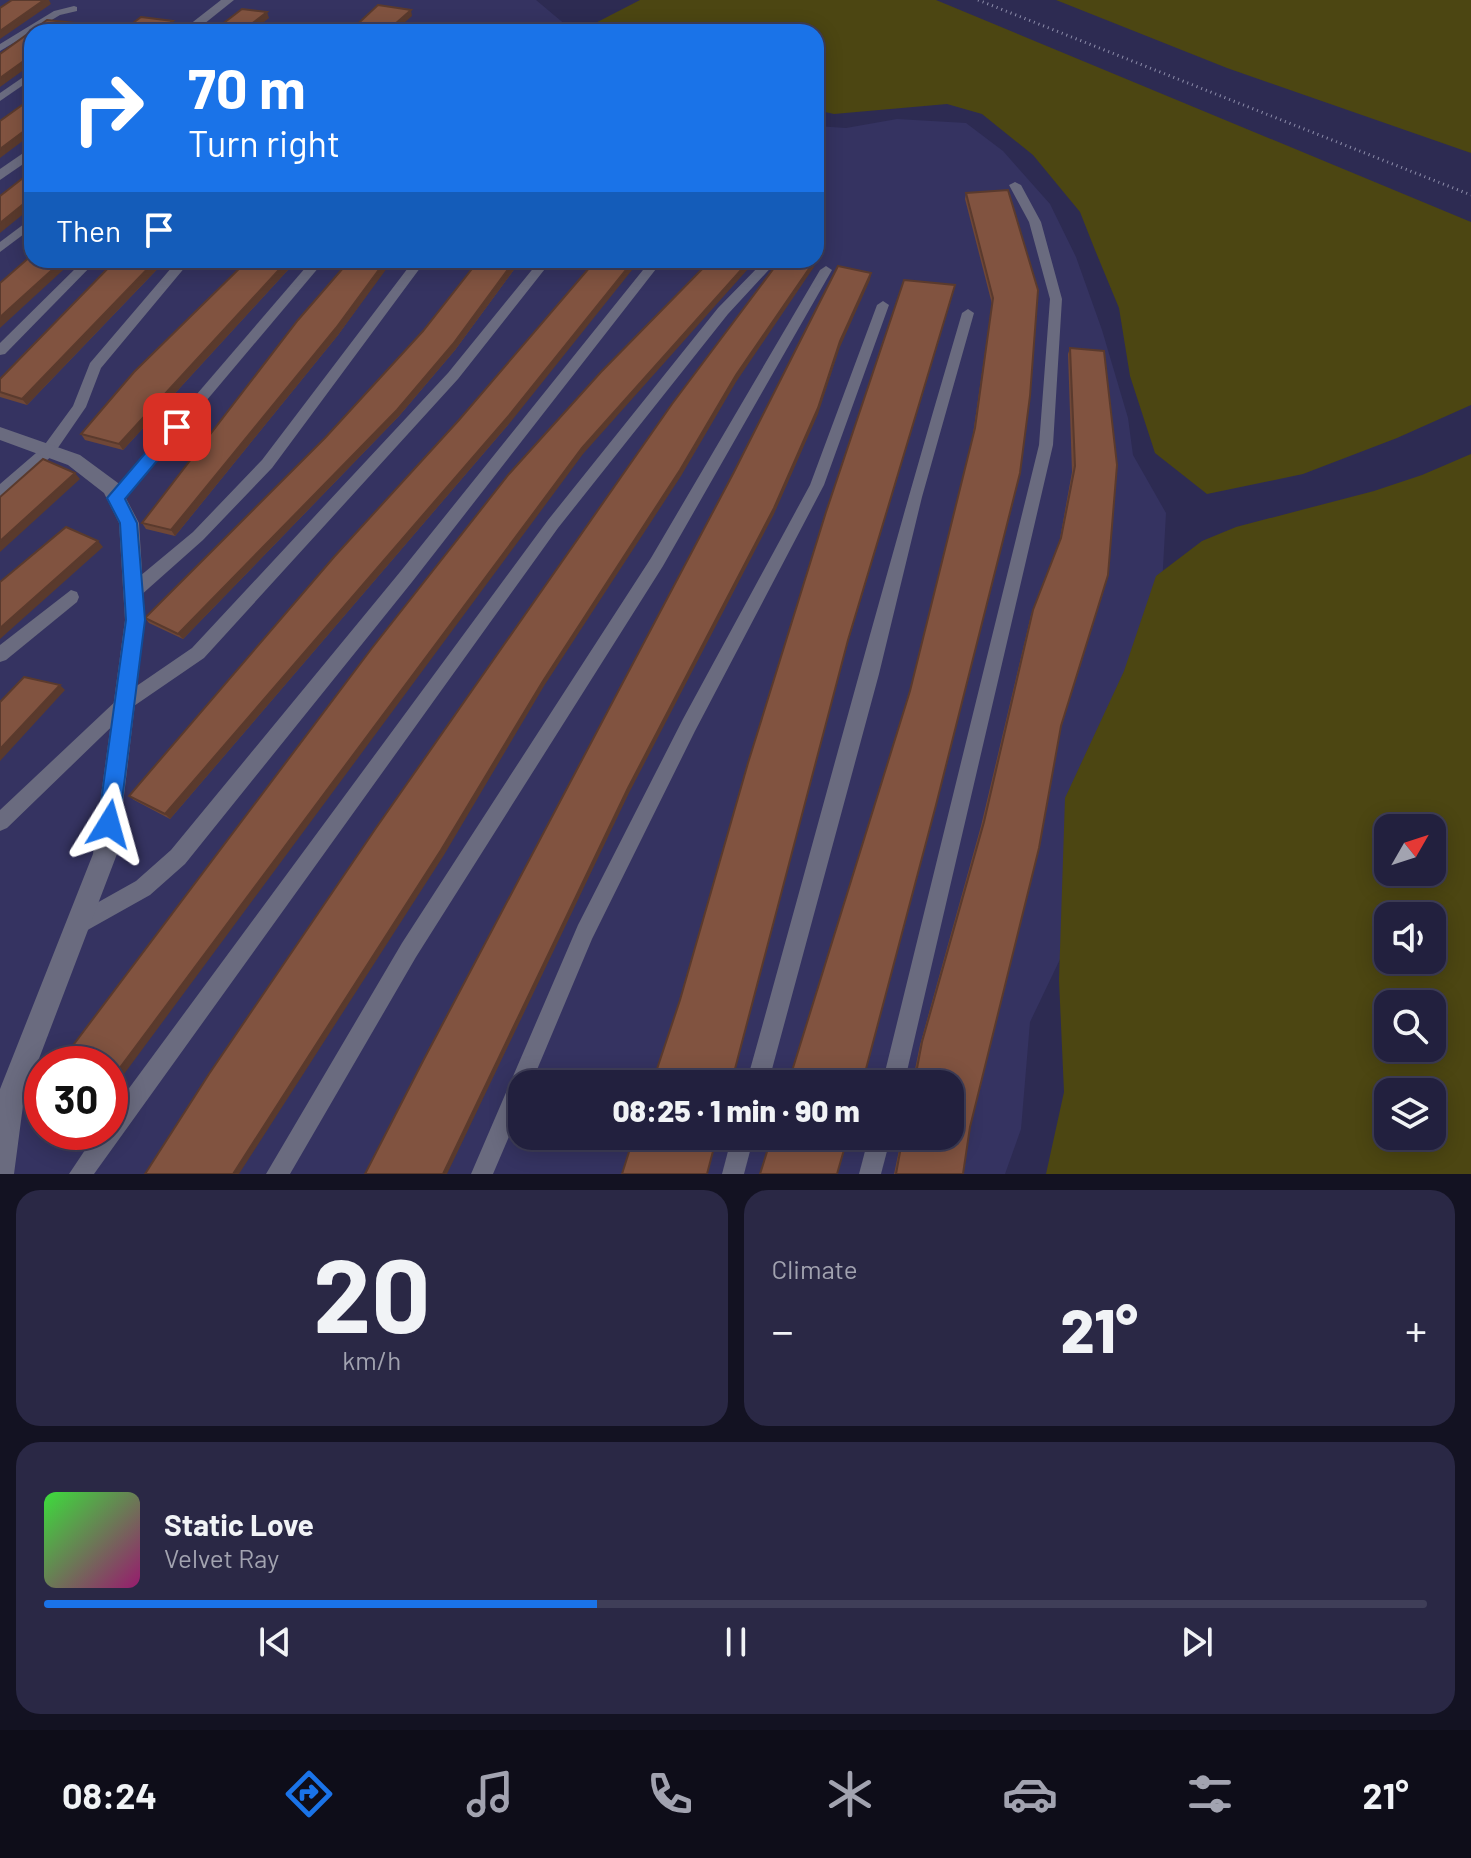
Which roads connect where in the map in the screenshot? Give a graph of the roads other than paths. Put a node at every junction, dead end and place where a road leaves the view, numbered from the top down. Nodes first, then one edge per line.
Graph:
1 (228, 0) edge
2 (74, 9) dead end
3 (39, 24) edge
4 (196, 24) edge
5 (24, 33) edge
6 (0, 48) edge
7 (24, 80) edge
8 (0, 98) edge
9 (24, 157) edge
10 (0, 176) edge
11 (1015, 185) dead end
12 (24, 228) edge
13 (0, 248) edge
14 (83, 268) edge
15 (178, 268) edge
16 (312, 268) edge
17 (414, 268) edge
18 (540, 268) edge
19 (651, 268) edge
20 (764, 268) edge
21 (826, 270) dead end
22 (883, 305) dead end
23 (968, 313) dead end
24 (0, 351) edge
25 (0, 433) edge
26 (48, 451) junction
27 (0, 492) edge
28 (116, 498) junction
29 (134, 591) junction
30 (71, 597) dead end
31 (0, 655) edge
32 (125, 703) junction
33 (0, 822) edge
34 (77, 925) junction
35 (761, 1070) edge
36 (896, 1070) edge
37 (739, 1150) edge
38 (876, 1150) edge
39 (0, 1173) edge
40 (80, 1174) edge
41 (277, 1174) edge
42 (482, 1174) edge
43 (733, 1174) edge
44 (870, 1174) edge

1 - 4 street
2 - 3 lane
5 - 6 lane
7 - 8 lane
9 - 10 street
11 - 36 lane
12 - 13 lane
14 - 24 lane
15 - 26 lane
16 - 28 lane
17 - 29 lane
18 - 32 lane
19 - 34 lane
20 - 40 lane
21 - 41 lane
22 - 42 lane
23 - 35 lane
25 - 26 street
26 - 27 lane
26 - 28 street
28 - 29 street
29 - 32 street
30 - 31 lane
32 - 33 lane
32 - 34 street
34 - 39 street
37 - 43 lane
38 - 44 lane

